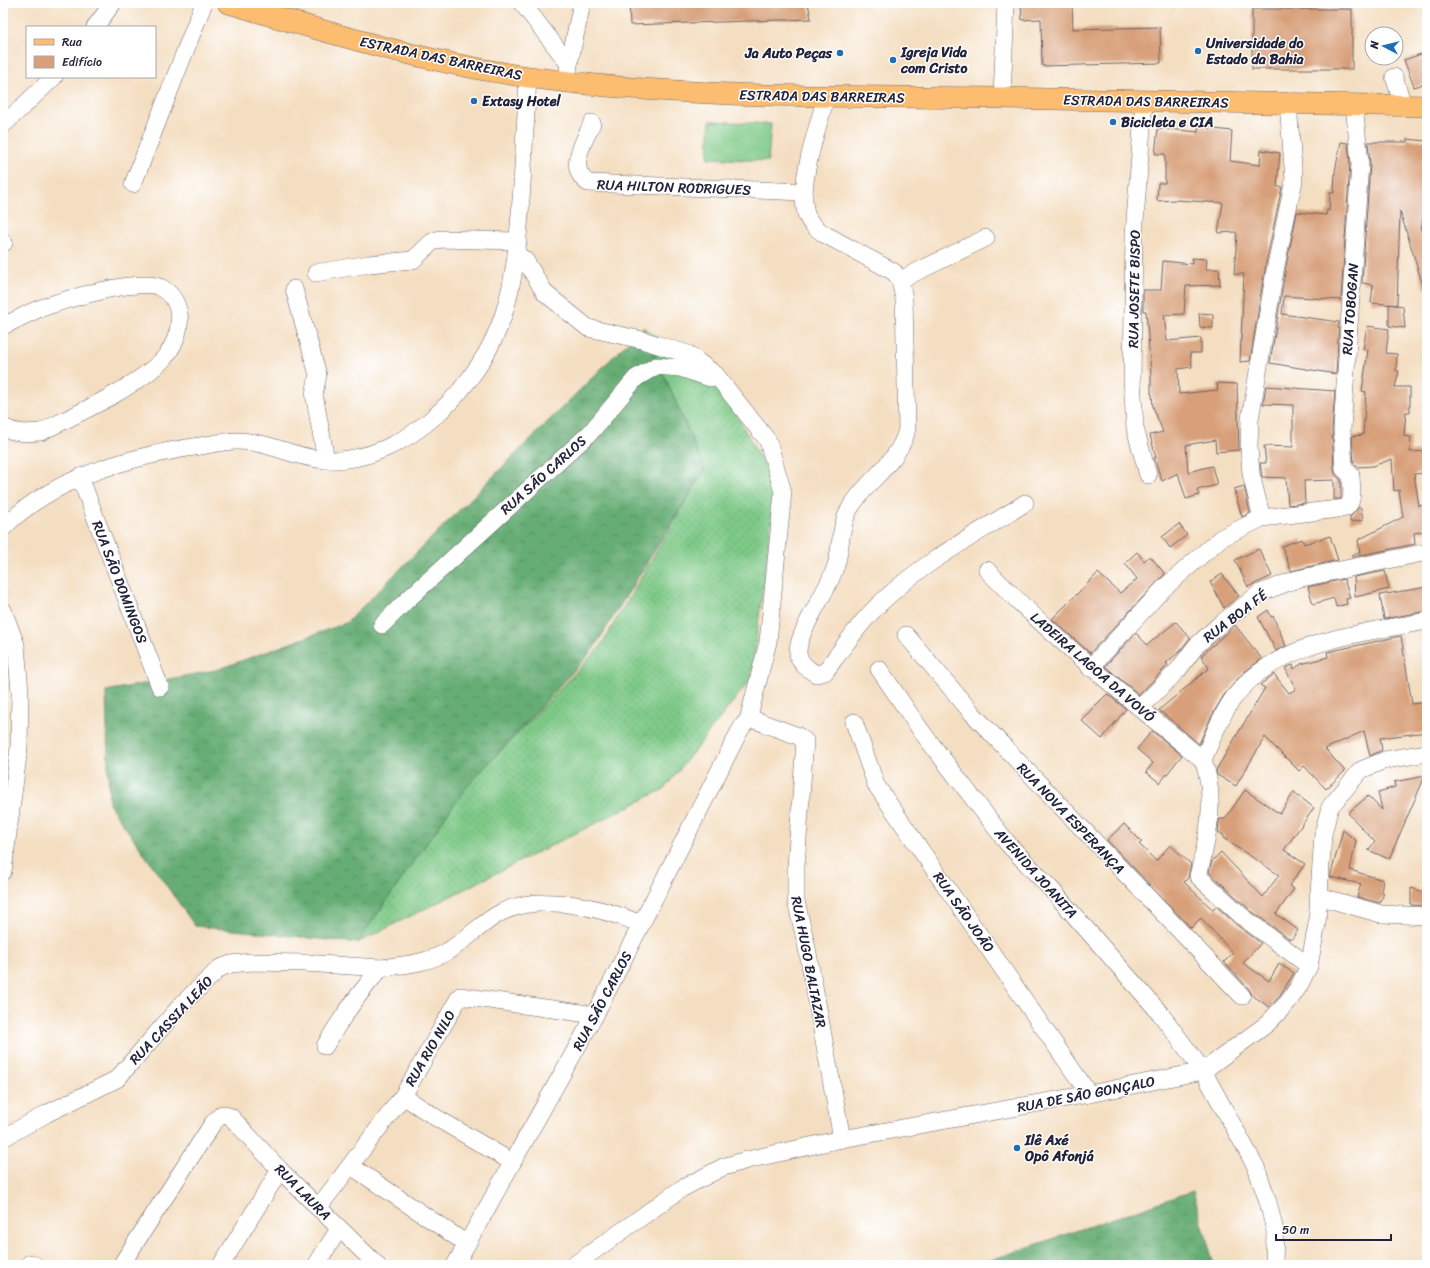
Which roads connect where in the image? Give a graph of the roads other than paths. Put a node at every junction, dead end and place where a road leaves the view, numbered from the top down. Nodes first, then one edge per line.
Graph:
1 (113, 3) edge
2 (204, 3) edge
3 (522, 3) edge
4 (582, 3) edge
5 (1006, 3) edge
6 (232, 4) edge
7 (96, 26) edge
8 (568, 73) junction
9 (528, 77) junction
10 (1394, 77) dead end
11 (53, 78) edge
12 (826, 97) junction
13 (1002, 98) junction
14 (1144, 101) junction
15 (1288, 103) junction
16 (1354, 104) junction
17 (1403, 105) junction
18 (1427, 106) edge
19 (592, 123) dead end
20 (3, 125) edge
21 (133, 184) dead end
22 (804, 192) junction
23 (986, 238) dead end
24 (517, 248) junction
25 (316, 273) dead end
26 (900, 280) junction
27 (294, 289) dead end
28 (3, 326) edge
29 (716, 375) junction
30 (3, 427) edge
31 (326, 460) junction
32 (1148, 475) dead end
33 (80, 477) junction
34 (1025, 503) dead end
35 (1262, 518) junction
36 (3, 528) edge
37 (1427, 552) edge
38 (987, 570) dead end
39 (3, 610) edge
40 (1427, 621) edge
41 (382, 625) dead end
42 (906, 635) dead end
43 (1090, 668) junction
44 (878, 669) dead end
45 (160, 687) dead end
46 (1140, 708) junction
47 (854, 722) dead end
48 (744, 726) junction
49 (1427, 753) edge
50 (1203, 760) junction
51 (3, 871) edge
52 (1318, 896) junction
53 (1427, 916) edge
54 (641, 924) junction
55 (1309, 966) junction
56 (381, 968) junction
57 (1242, 996) dead end
58 (596, 1015) junction
59 (325, 1046) dead end
60 (1203, 1071) junction
61 (1088, 1094) junction
62 (403, 1096) junction
63 (3, 1138) edge
64 (842, 1139) junction
65 (512, 1162) junction
66 (351, 1166) junction
67 (280, 1170) junction
68 (318, 1208) junction
69 (339, 1229) junction
70 (467, 1244) junction
71 (121, 1265) edge
72 (221, 1265) edge
73 (316, 1265) edge
74 (377, 1265) edge
75 (455, 1265) edge
76 (574, 1265) edge
77 (1274, 1265) edge

1 - 7 street
2 - 21 street
3 - 8 street
4 - 8 street
5 - 13 street
6 - 9 main road, ESTRADA DAS BARREIRAS
8 - 9 main road, ESTRADA DAS BARREIRAS
8 - 12 main road, ESTRADA DAS BARREIRAS
9 - 24 street
10 - 17 street
11 - 20 street
12 - 13 main road, ESTRADA DAS BARREIRAS
12 - 22 street
13 - 14 main road, ESTRADA DAS BARREIRAS
14 - 15 main road, ESTRADA DAS BARREIRAS
14 - 32 street, RUA JOSETE BISPO
15 - 16 main road, ESTRADA DAS BARREIRAS
15 - 35 street
16 - 17 main road, ESTRADA DAS BARREIRAS
16 - 35 street, RUA TOBOGAN
17 - 18 main road, ESTRADA DAS BARREIRAS
19 - 22 street, RUA HILTON RODRIGUES
22 - 26 street
23 - 26 street
24 - 25 street
24 - 29 street, RUA SÃO CARLOS
24 - 31 street
26 - 34 street
27 - 31 street
28 - 30 street
29 - 41 street, RUA SÃO CARLOS
29 - 48 street, RUA SÃO CARLOS
31 - 33 street
33 - 36 street
33 - 45 street, RUA SÃO DOMINGOS
35 - 43 street
37 - 46 street, RUA BOA FÉ
38 - 43 street, LADEIRA LAGOA DA VOVÓ
39 - 51 street
40 - 50 street
42 - 57 street, RUA NOVA ESPERANÇA
43 - 46 street, LADEIRA LAGOA DA VOVÓ
44 - 60 street, AVENIDA JOANITA
46 - 50 street, LADEIRA LAGOA DA VOVÓ
47 - 61 street, RUA SÃO JOÃO
48 - 54 street, RUA SÃO CARLOS
48 - 64 street, RUA HUGO BALTAZAR
49 - 52 street, RUA DE SÃO GONÇALO
50 - 55 street
52 - 53 street
52 - 55 street, RUA DE SÃO GONÇALO
54 - 56 street, RUA CASSIA LEÃO
54 - 58 street, RUA SÃO CARLOS
55 - 60 street, RUA DE SÃO GONÇALO
56 - 59 street
56 - 63 street, RUA CASSIA LEÃO
58 - 62 street, RUA RIO NILO
58 - 65 street, RUA SÃO CARLOS
60 - 61 street, RUA DE SÃO GONÇALO
60 - 77 street, AVENIDA JOANITA
61 - 64 street, RUA DE SÃO GONÇALO
62 - 65 street
62 - 66 street, RUA RIO NILO
64 - 76 street, RUA DE SÃO GONÇALO
65 - 70 street, RUA SÃO CARLOS
66 - 68 street, RUA RIO NILO
66 - 70 street
67 - 68 street, RUA LAURA
67 - 71 street, RUA LAURA
67 - 72 street
68 - 69 street, RUA LAURA
69 - 73 street
69 - 74 street, RUA LAURA
70 - 75 street, RUA SÃO CARLOS

